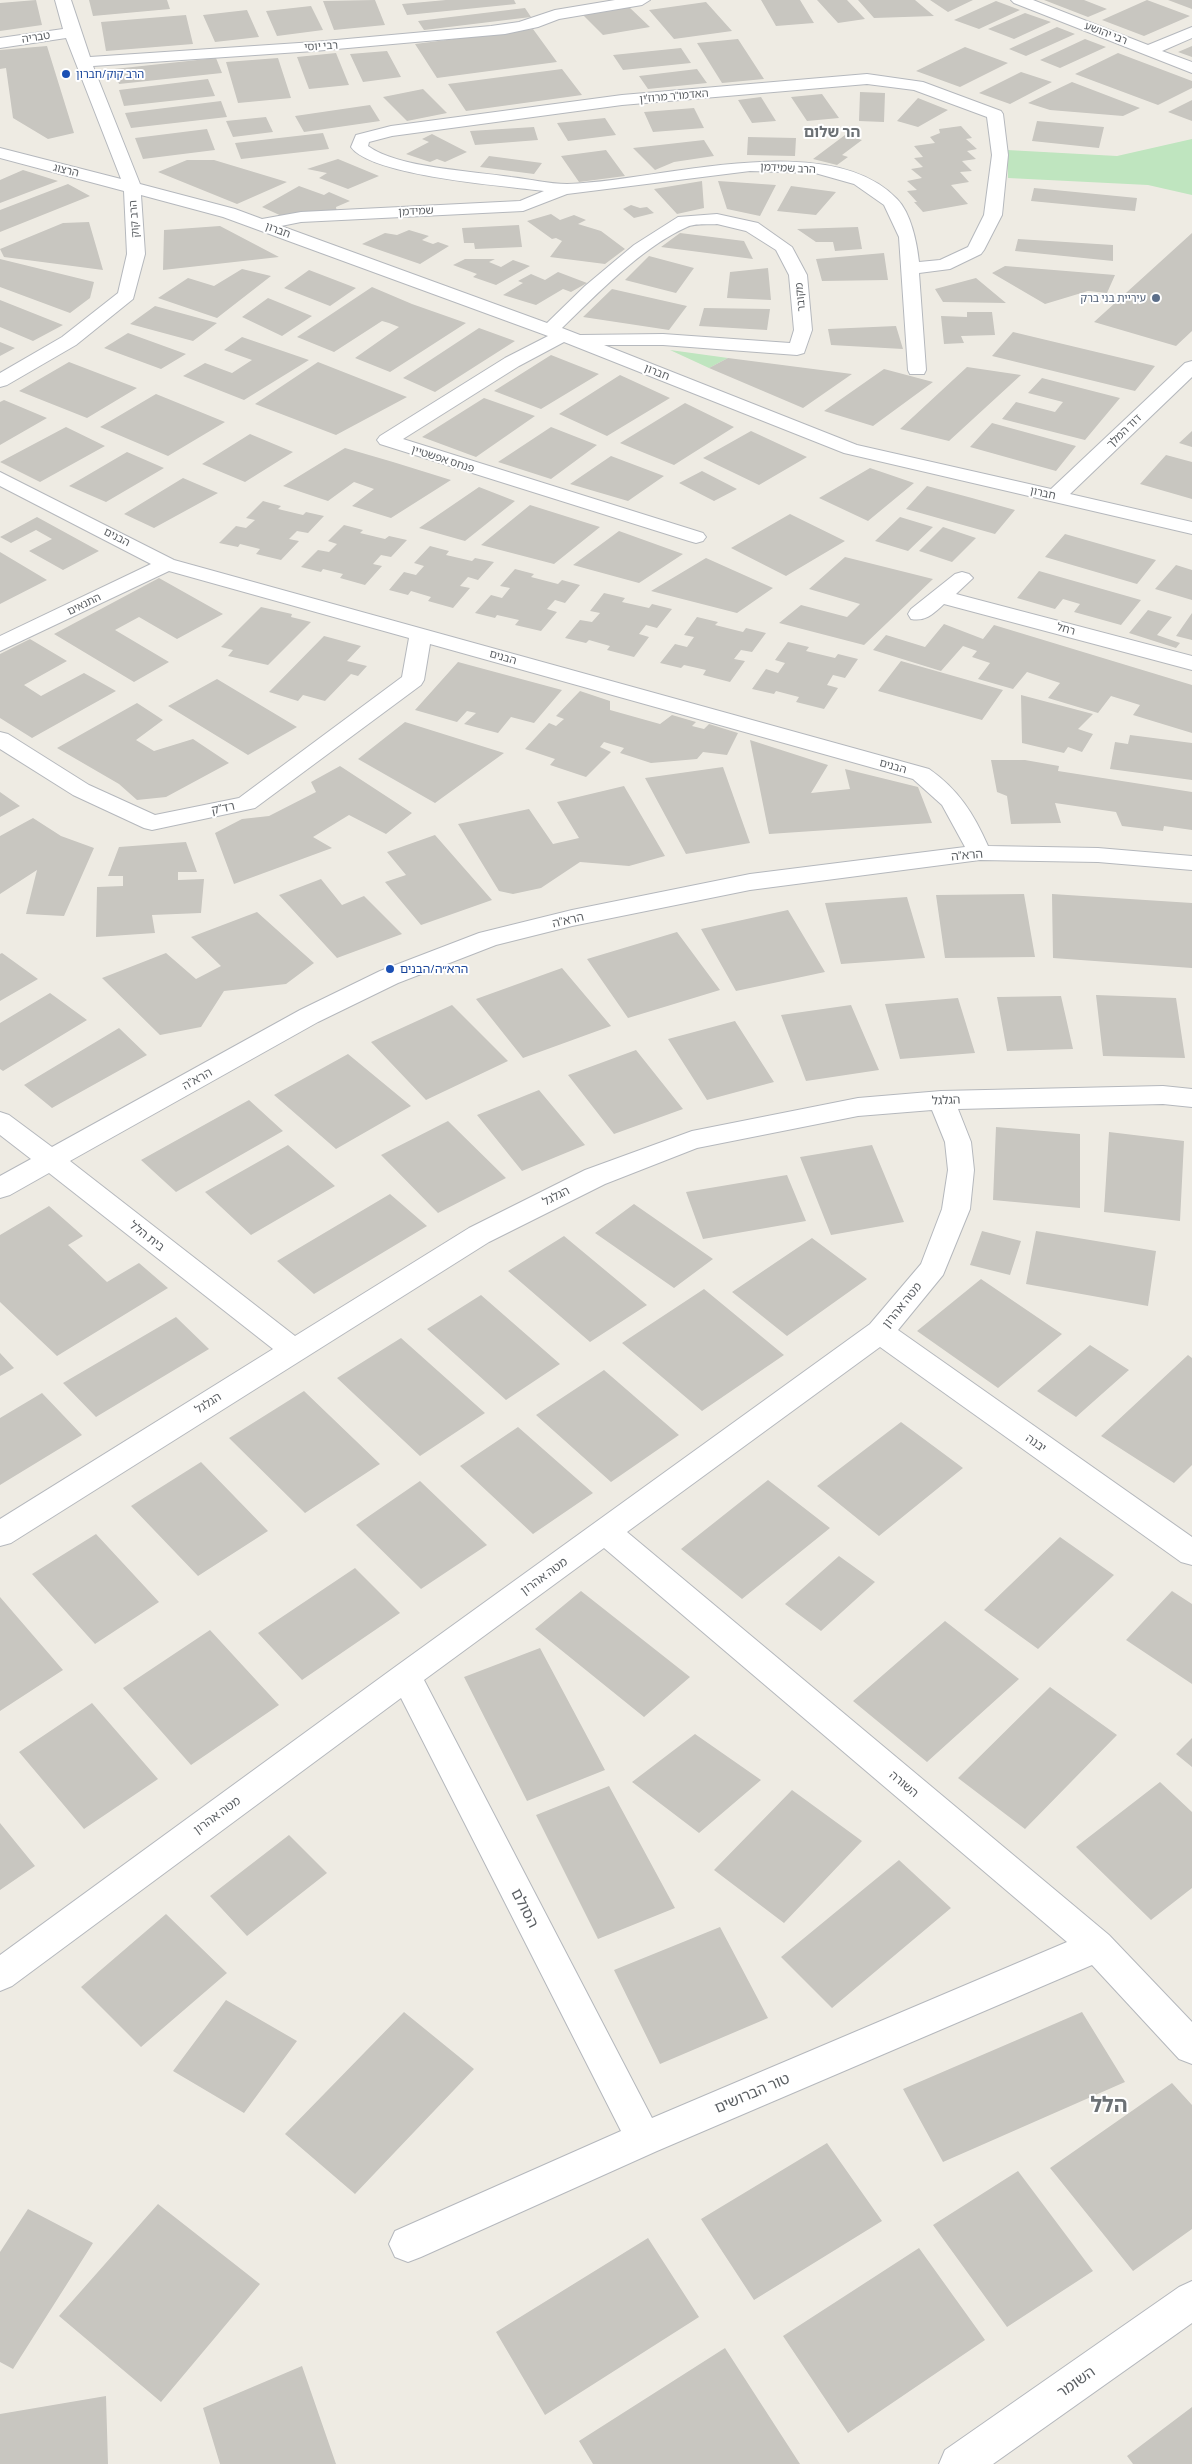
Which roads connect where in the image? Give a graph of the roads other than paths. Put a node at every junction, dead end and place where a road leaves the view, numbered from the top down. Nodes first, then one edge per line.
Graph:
1 (63, 0) edge
2 (546, 0) edge
3 (642, 0) edge
4 (1019, 0) edge
5 (555, 15) junction
6 (72, 32) junction
7 (1192, 32) edge
8 (0, 43) edge
9 (1150, 50) junction
10 (85, 62) junction
11 (1192, 68) edge
12 (0, 153) edge
13 (132, 186) junction
14 (566, 188) junction
15 (263, 225) junction
16 (911, 268) junction
17 (563, 335) junction
18 (1192, 367) edge
19 (917, 370) dead end
20 (0, 381) edge
21 (0, 478) edge
22 (1056, 496) junction
23 (1192, 528) edge
24 (696, 537) dead end
25 (167, 564) junction
26 (962, 578) dead end
27 (940, 596) junction
28 (919, 614) dead end
29 (421, 634) junction
30 (0, 644) edge
31 (1192, 663) edge
32 (0, 739) edge
33 (980, 853) junction
34 (1192, 863) edge
35 (1192, 1098) edge
36 (941, 1100) junction
37 (0, 1121) edge
38 (51, 1161) junction
39 (0, 1188) edge
40 (880, 1332) junction
41 (294, 1350) junction
42 (606, 1532) junction
43 (0, 1534) edge
44 (1192, 1553) edge
45 (406, 1676) junction
46 (1097, 1946) junction
47 (0, 1975) edge
48 (1192, 2047) edge
49 (644, 2139) junction
50 (408, 2244) dead end
51 (1192, 2300) edge
52 (959, 2464) edge

1 - 6 street, הרב קוק
2 - 5 street
3 - 5 street
4 - 9 street, רבי יהושע
5 - 10 street, רבי יוסי
6 - 8 street, טבריה
6 - 10 street, הרב קוק
7 - 9 street
9 - 11 street, רבי יהושע
10 - 13 street, הרב קוק
12 - 13 street, הרצוג
13 - 15 street, חברון
13 - 20 street, הרב קוק
14 - 15 street, שמידמן
14 - 16 street, הרב שמידמן
14 - 16 street, האדמו"ר מרוז'ין
15 - 17 street, חברון
16 - 19 street, הרב שמידמן
17 - 17 street, מקובר
17 - 22 street, חברון
17 - 24 street, פנחס אפשטיין
18 - 22 street, דוד המלך
21 - 25 street, הבנים
22 - 23 street, חברון
25 - 29 street, הבנים
25 - 30 street, התנאים
26 - 27 street
27 - 28 street
27 - 31 street, רחל
29 - 32 street, רד"ק
29 - 33 street, הבנים
33 - 34 street, הרא"ה
33 - 38 street, הרא"ה
35 - 36 street, הגלגל
36 - 40 street, מטה אהרון
36 - 41 street, הגלגל
37 - 38 street, בית הלל
38 - 39 street, הרא"ה
38 - 41 street, בית הלל
40 - 42 street, מטה אהרון
40 - 44 street, יבנה
41 - 43 street, הגלגל
42 - 45 street, מטה אהרון
42 - 46 street, השורה
45 - 47 street, מטה אהרון
45 - 49 street, הסולם
46 - 48 street, השורה
46 - 49 street, טור הברושים
49 - 50 street, טור הברושים
51 - 52 street, השומר

